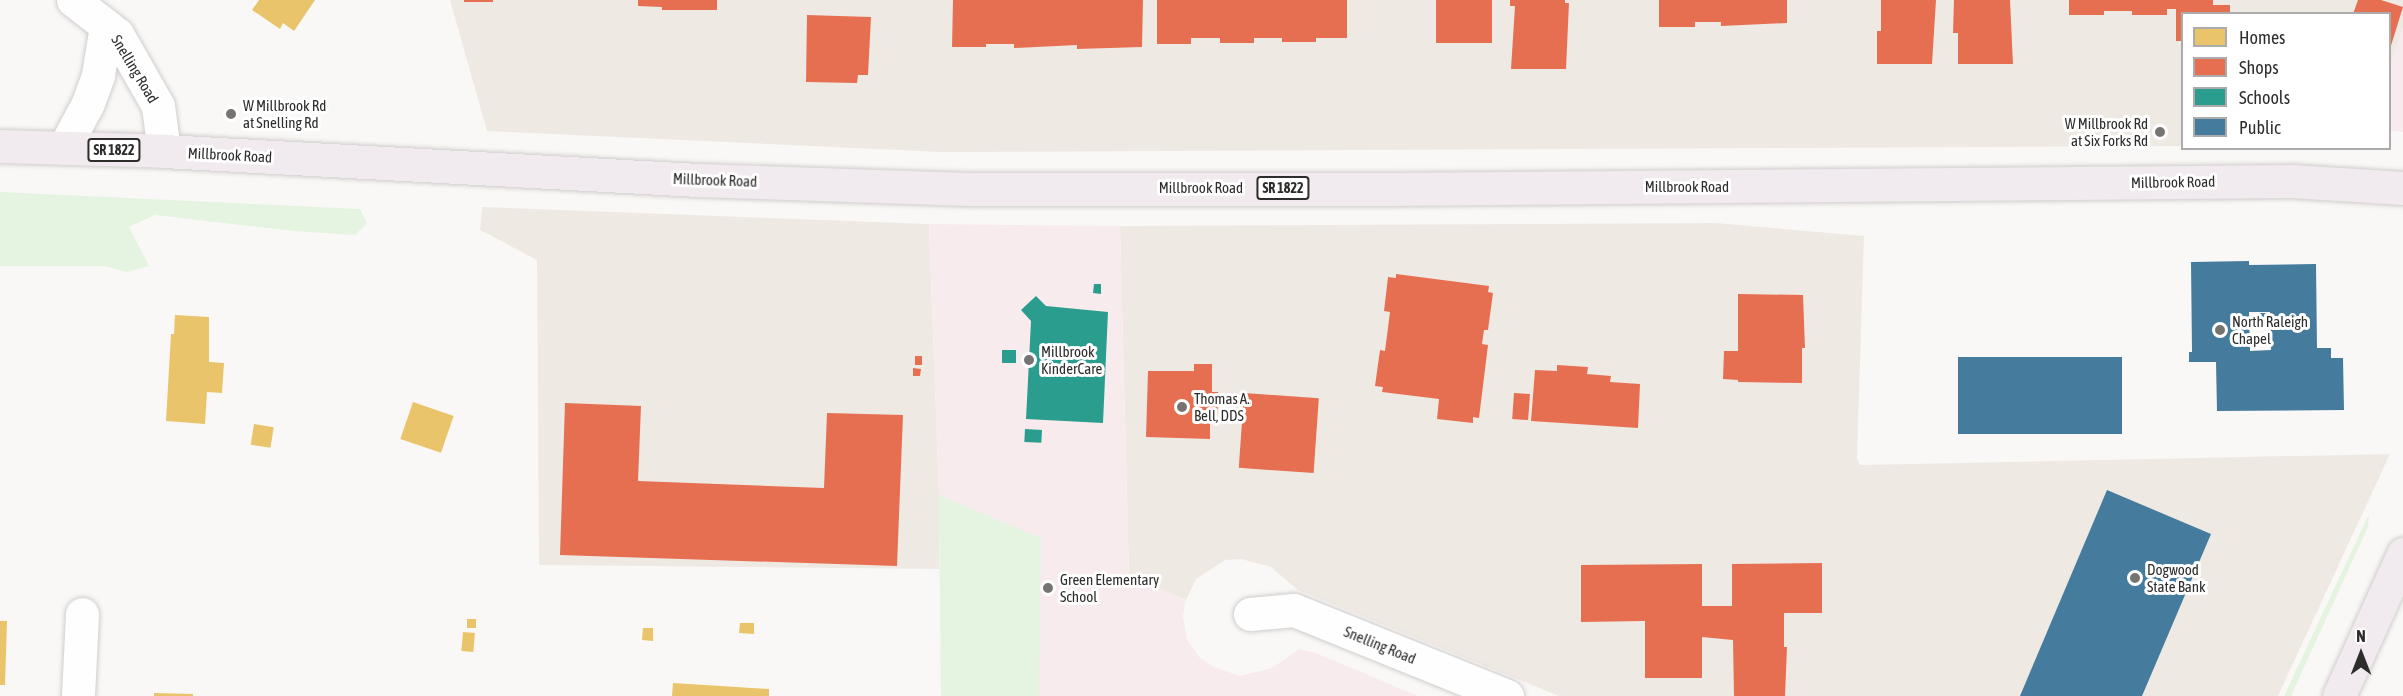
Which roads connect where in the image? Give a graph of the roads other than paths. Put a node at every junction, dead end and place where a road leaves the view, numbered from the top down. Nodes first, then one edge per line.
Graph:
1 (74, 0) edge
2 (106, 26) junction
3 (0, 146) edge
4 (64, 148) junction
5 (164, 152) junction
6 (2403, 188) edge
7 (2403, 554) edge
8 (82, 614) dead end
9 (1250, 614) dead end
10 (78, 696) edge
11 (1507, 696) edge
12 (2339, 696) edge

1 - 2 street, Snelling Road
2 - 4 street, Snelling Road
2 - 5 street, Snelling Road
3 - 4 main road, Millbrook Road / SR 1822
4 - 5 main road, Millbrook Road / SR 1822
5 - 6 main road, Millbrook Road / SR 1822
7 - 12 main road
8 - 10 street
9 - 11 street, Snelling Road

